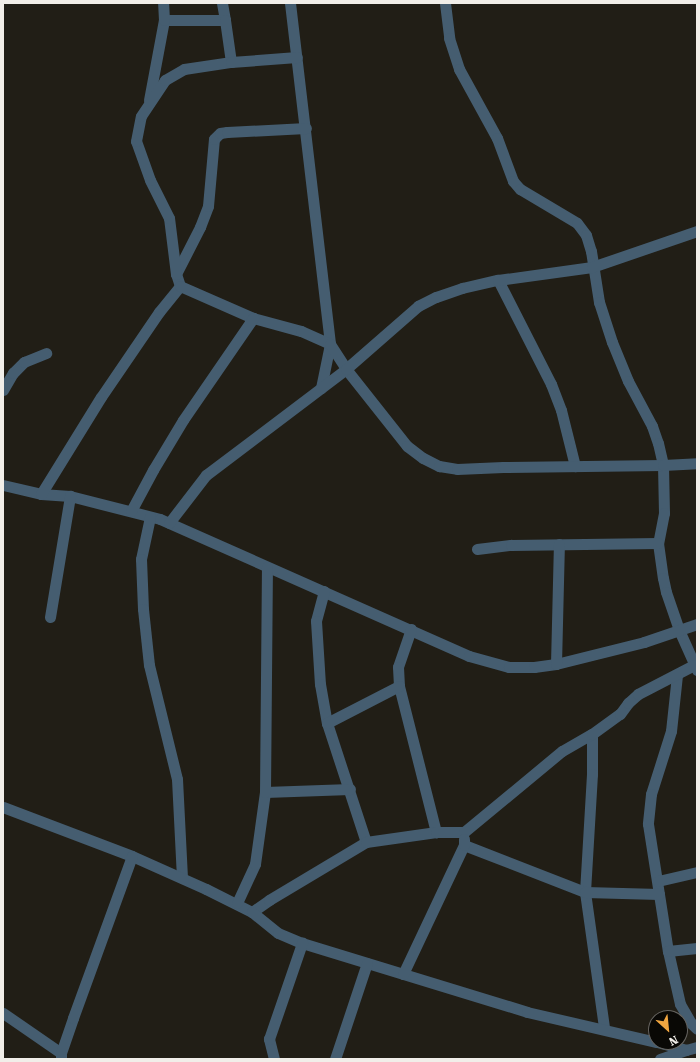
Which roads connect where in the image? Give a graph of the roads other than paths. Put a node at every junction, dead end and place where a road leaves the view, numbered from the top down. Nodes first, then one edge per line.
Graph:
1 (163, 3) edge
2 (222, 3) edge
3 (290, 3) edge
4 (445, 3) edge
5 (164, 20) junction
6 (225, 20) junction
7 (297, 57) junction
8 (231, 62) junction
9 (148, 105) junction
10 (306, 128) junction
11 (697, 231) edge
12 (592, 266) junction
13 (176, 274) junction
14 (498, 280) junction
15 (180, 286) junction
16 (253, 318) junction
17 (330, 344) junction
18 (46, 353) dead end
19 (346, 369) junction
20 (321, 388) junction
21 (3, 390) edge
22 (697, 463) edge
23 (663, 465) junction
24 (575, 466) junction
25 (3, 485) edge
26 (41, 494) junction
27 (70, 496) junction
28 (131, 511) junction
29 (150, 516) junction
30 (169, 523) junction
31 (658, 543) junction
32 (559, 544) junction
33 (477, 549) dead end
34 (267, 567) junction
35 (324, 591) junction
36 (50, 617) dead end
37 (697, 624) edge
38 (411, 629) junction
39 (679, 630) junction
40 (556, 664) junction
41 (696, 668) edge
42 (677, 675) junction
43 (399, 686) junction
44 (327, 723) junction
45 (592, 734) junction
46 (350, 789) junction
47 (266, 792) junction
48 (3, 807) edge
49 (436, 832) junction
50 (464, 832) junction
51 (366, 842) junction
52 (464, 845) junction
53 (132, 856) junction
54 (697, 872) edge
55 (182, 878) junction
56 (658, 881) junction
57 (585, 892) junction
58 (659, 894) junction
59 (237, 903) junction
60 (252, 912) junction
61 (302, 943) junction
62 (697, 948) edge
63 (668, 951) junction
64 (367, 963) junction
65 (403, 974) junction
66 (3, 1013) edge
67 (604, 1028) junction
68 (697, 1028) edge
69 (648, 1040) edge
70 (686, 1050) edge
71 (61, 1056) edge
72 (274, 1059) edge
73 (335, 1059) edge
74 (660, 1059) edge

1 - 5 street
2 - 6 street
3 - 7 street
4 - 12 street
5 - 6 street
5 - 9 street
6 - 8 street
7 - 8 street
7 - 10 street
8 - 9 street
9 - 13 street
10 - 13 street
10 - 17 street
11 - 12 street
12 - 14 street
12 - 23 street
13 - 15 street
14 - 19 street
14 - 24 street
15 - 16 street
15 - 26 street
16 - 17 street
16 - 28 street
17 - 19 street
17 - 20 street
18 - 21 street
19 - 20 street
19 - 24 street
20 - 30 street
22 - 23 street
23 - 24 street
23 - 31 street
25 - 26 street
26 - 27 street
27 - 28 street
27 - 36 street
28 - 29 street
29 - 30 street
29 - 55 street
30 - 34 street
31 - 32 street
31 - 39 street
32 - 33 street
32 - 40 street
34 - 35 street
34 - 47 street
35 - 38 street
35 - 44 street
37 - 39 street
38 - 40 street
38 - 43 street
39 - 40 street
39 - 41 street
41 - 42 street
42 - 45 street
42 - 56 street
43 - 44 street
43 - 49 street
44 - 46 street
45 - 50 street
45 - 57 street
46 - 47 street
46 - 51 street
47 - 59 street
48 - 53 street
49 - 50 street
49 - 51 street
50 - 52 street
51 - 60 street
52 - 57 street
52 - 65 street
53 - 55 street
53 - 71 street
54 - 56 street
55 - 59 street
56 - 58 street
57 - 58 street
57 - 67 street
58 - 63 street
59 - 60 street
60 - 61 street
61 - 64 street
61 - 72 street
62 - 63 street
63 - 68 street
64 - 65 street
64 - 73 street
65 - 67 street
66 - 71 street
67 - 69 street
70 - 74 street

